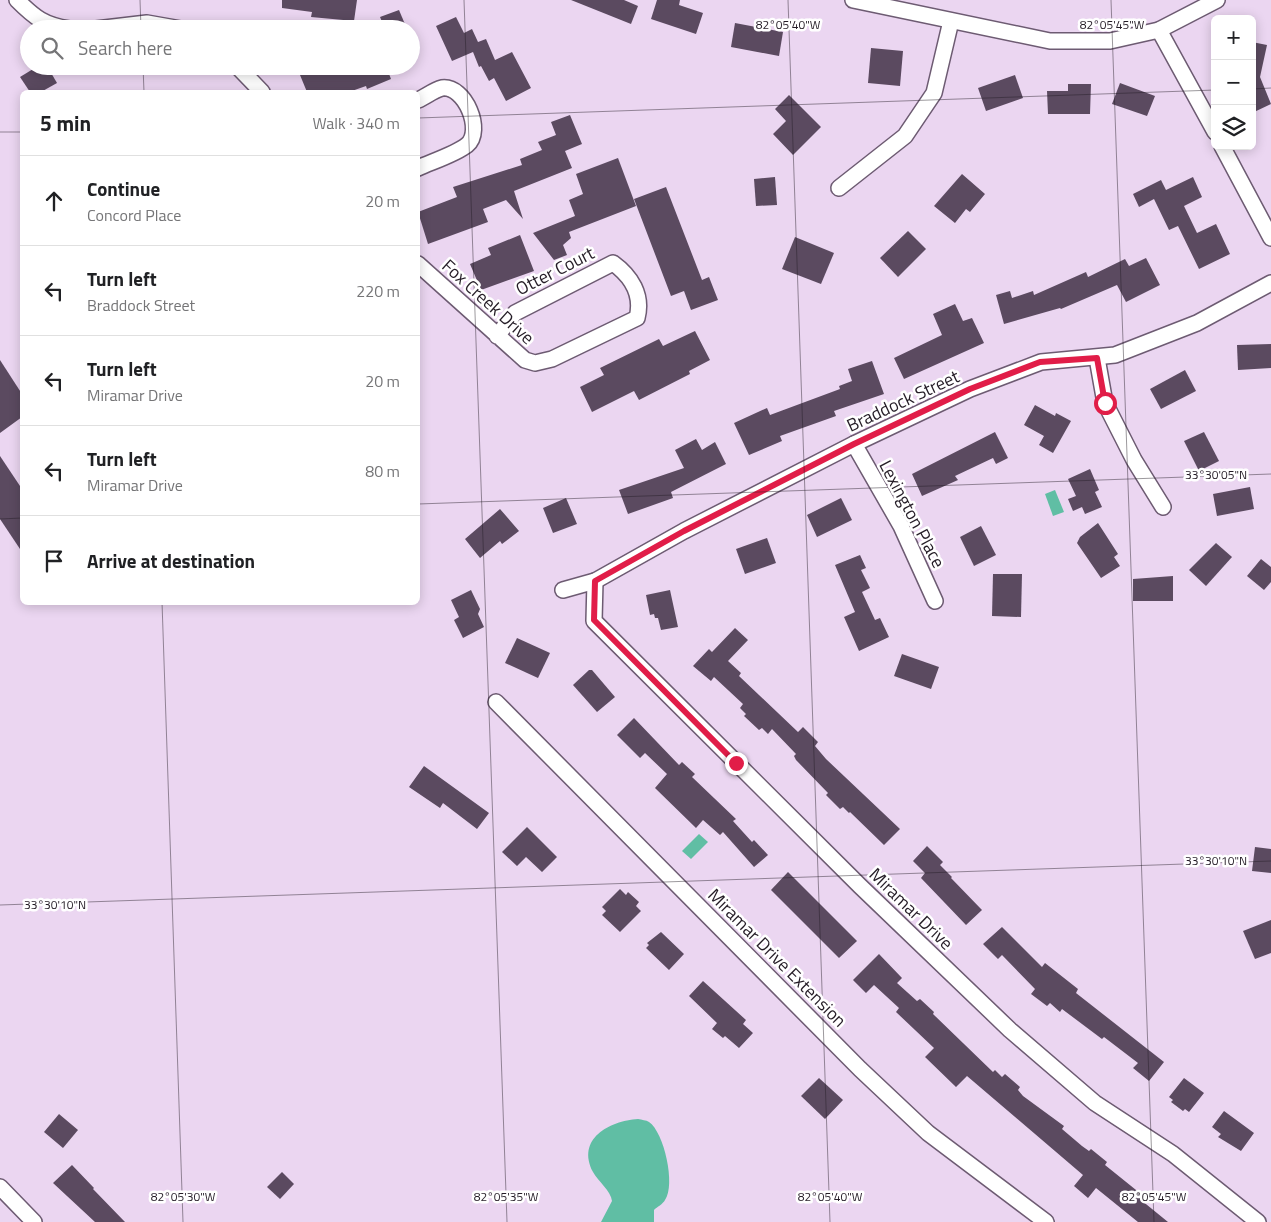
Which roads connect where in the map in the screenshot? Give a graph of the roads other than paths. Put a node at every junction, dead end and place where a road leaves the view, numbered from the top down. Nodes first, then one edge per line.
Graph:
1 (17, 0) edge
2 (853, 0) edge
3 (1217, 0) edge
4 (40, 20) edge
5 (951, 21) junction
6 (1159, 30) junction
7 (246, 75) edge
8 (260, 90) edge
9 (420, 99) edge
10 (1211, 125) edge
11 (1224, 150) edge
12 (420, 167) edge
13 (839, 188) dead end
14 (1271, 238) edge
15 (420, 269) edge
16 (1271, 283) edge
17 (497, 336) junction
18 (1097, 358) junction
19 (535, 362) joint
20 (854, 444) junction
21 (1163, 507) dead end
22 (595, 581) junction
23 (563, 590) dead end
24 (935, 601) dead end
25 (496, 702) dead end
26 (0, 1187) edge
27 (34, 1222) edge
28 (1046, 1222) edge
29 (1258, 1222) edge

1 - 4 street
2 - 5 street
3 - 6 street
5 - 6 street
5 - 13 street
6 - 10 street
7 - 8 street
9 - 12 street
11 - 14 street
15 - 17 street, Fox Creek Drive
16 - 18 street, Braddock Street
17 - 19 street, Fox Creek Drive
17 - 19 street, Otter Court
18 - 20 street, Braddock Street
18 - 21 street
20 - 22 street, Braddock Street
20 - 24 street, Lexington Place
22 - 23 street, Braddock Street
22 - 29 street, Miramar Drive
25 - 28 street, Miramar Drive Extension
26 - 27 street

